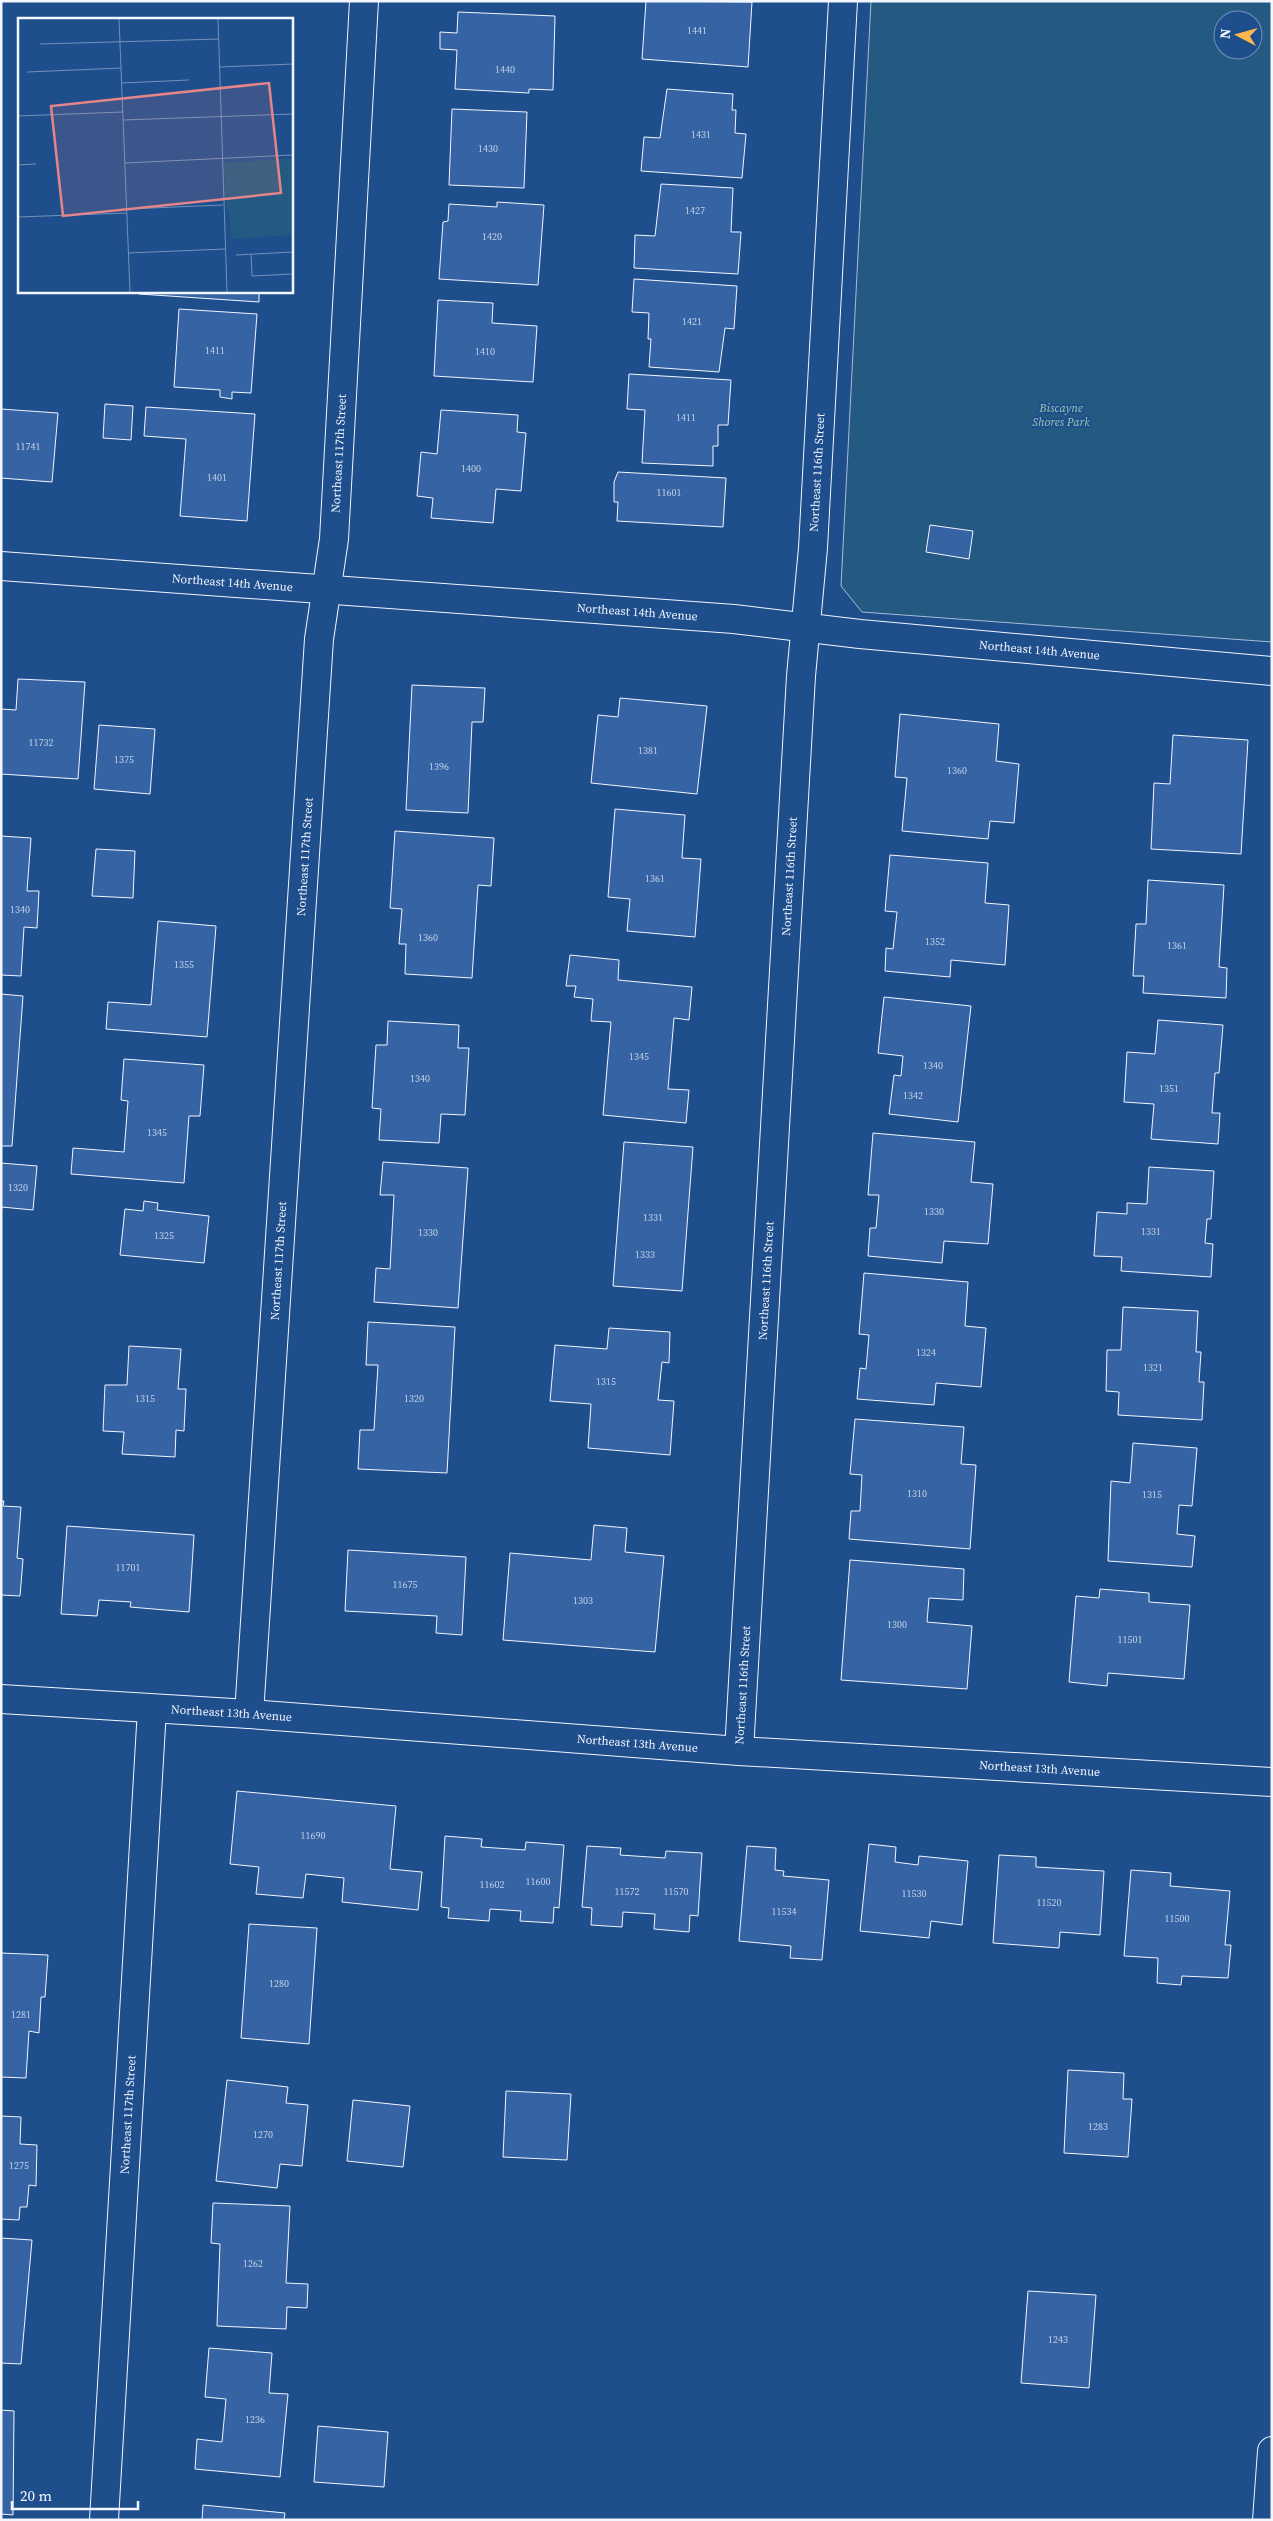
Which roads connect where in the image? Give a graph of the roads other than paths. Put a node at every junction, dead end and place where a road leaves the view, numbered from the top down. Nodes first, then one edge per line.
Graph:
1 (364, 1) edge
2 (843, 1) edge
3 (1, 566) edge
4 (325, 589) junction
5 (805, 628) junction
6 (1272, 671) edge
7 (1, 1699) edge
8 (152, 1709) junction
9 (248, 1714) junction
10 (738, 1751) junction
11 (1272, 1782) edge
12 (1272, 2451) edge
13 (104, 2520) edge
14 (1267, 2520) edge

1 - 4 street, Northeast 117th Street
2 - 5 street, Northeast 116th Street
3 - 4 street, Northeast 14th Avenue
4 - 5 street, Northeast 14th Avenue
4 - 9 street, Northeast 117th Street
5 - 6 street, Northeast 14th Avenue
5 - 10 street, Northeast 116th Street
7 - 8 street, Northeast 13th Avenue
8 - 9 street, Northeast 13th Avenue
8 - 13 street, Northeast 117th Street
9 - 10 street, Northeast 13th Avenue
10 - 11 street, Northeast 13th Avenue
12 - 14 street

